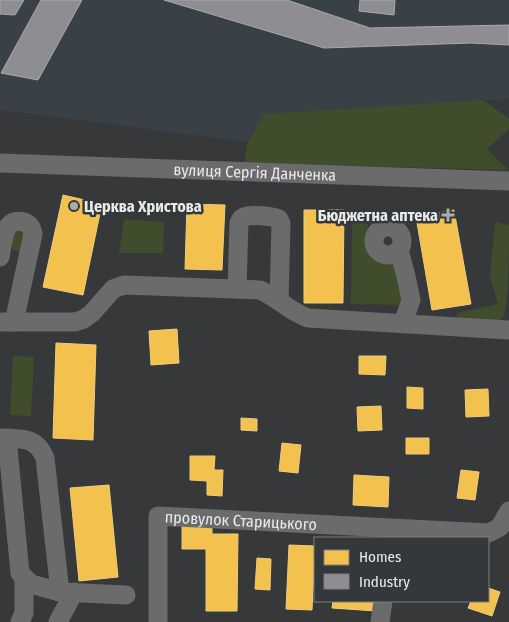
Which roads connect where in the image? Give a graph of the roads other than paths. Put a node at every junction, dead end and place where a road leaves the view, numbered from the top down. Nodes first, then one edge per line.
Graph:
1 (0, 163) edge
2 (509, 181) edge
3 (399, 250) dead end
4 (0, 257) edge
5 (237, 289) junction
6 (279, 301) junction
7 (7, 322) edge
8 (403, 323) junction
9 (509, 330) edge
10 (4, 438) edge
11 (509, 511) edge
12 (394, 533) edge
13 (24, 578) junction
14 (67, 592) junction
15 (126, 595) dead end
16 (383, 602) edge
17 (20, 622) edge
18 (58, 622) edge
19 (158, 622) edge
20 (380, 622) edge

1 - 2 street, вулиця Сергія Данченка
3 - 8 street
4 - 7 street
5 - 6 street
5 - 6 street
5 - 7 street
6 - 8 street
8 - 9 street
10 - 13 street
10 - 14 street
11 - 12 street, провулок Старицького
12 - 19 street, провулок Старицького
13 - 14 street
13 - 17 street
14 - 15 street
14 - 18 street
16 - 20 street

